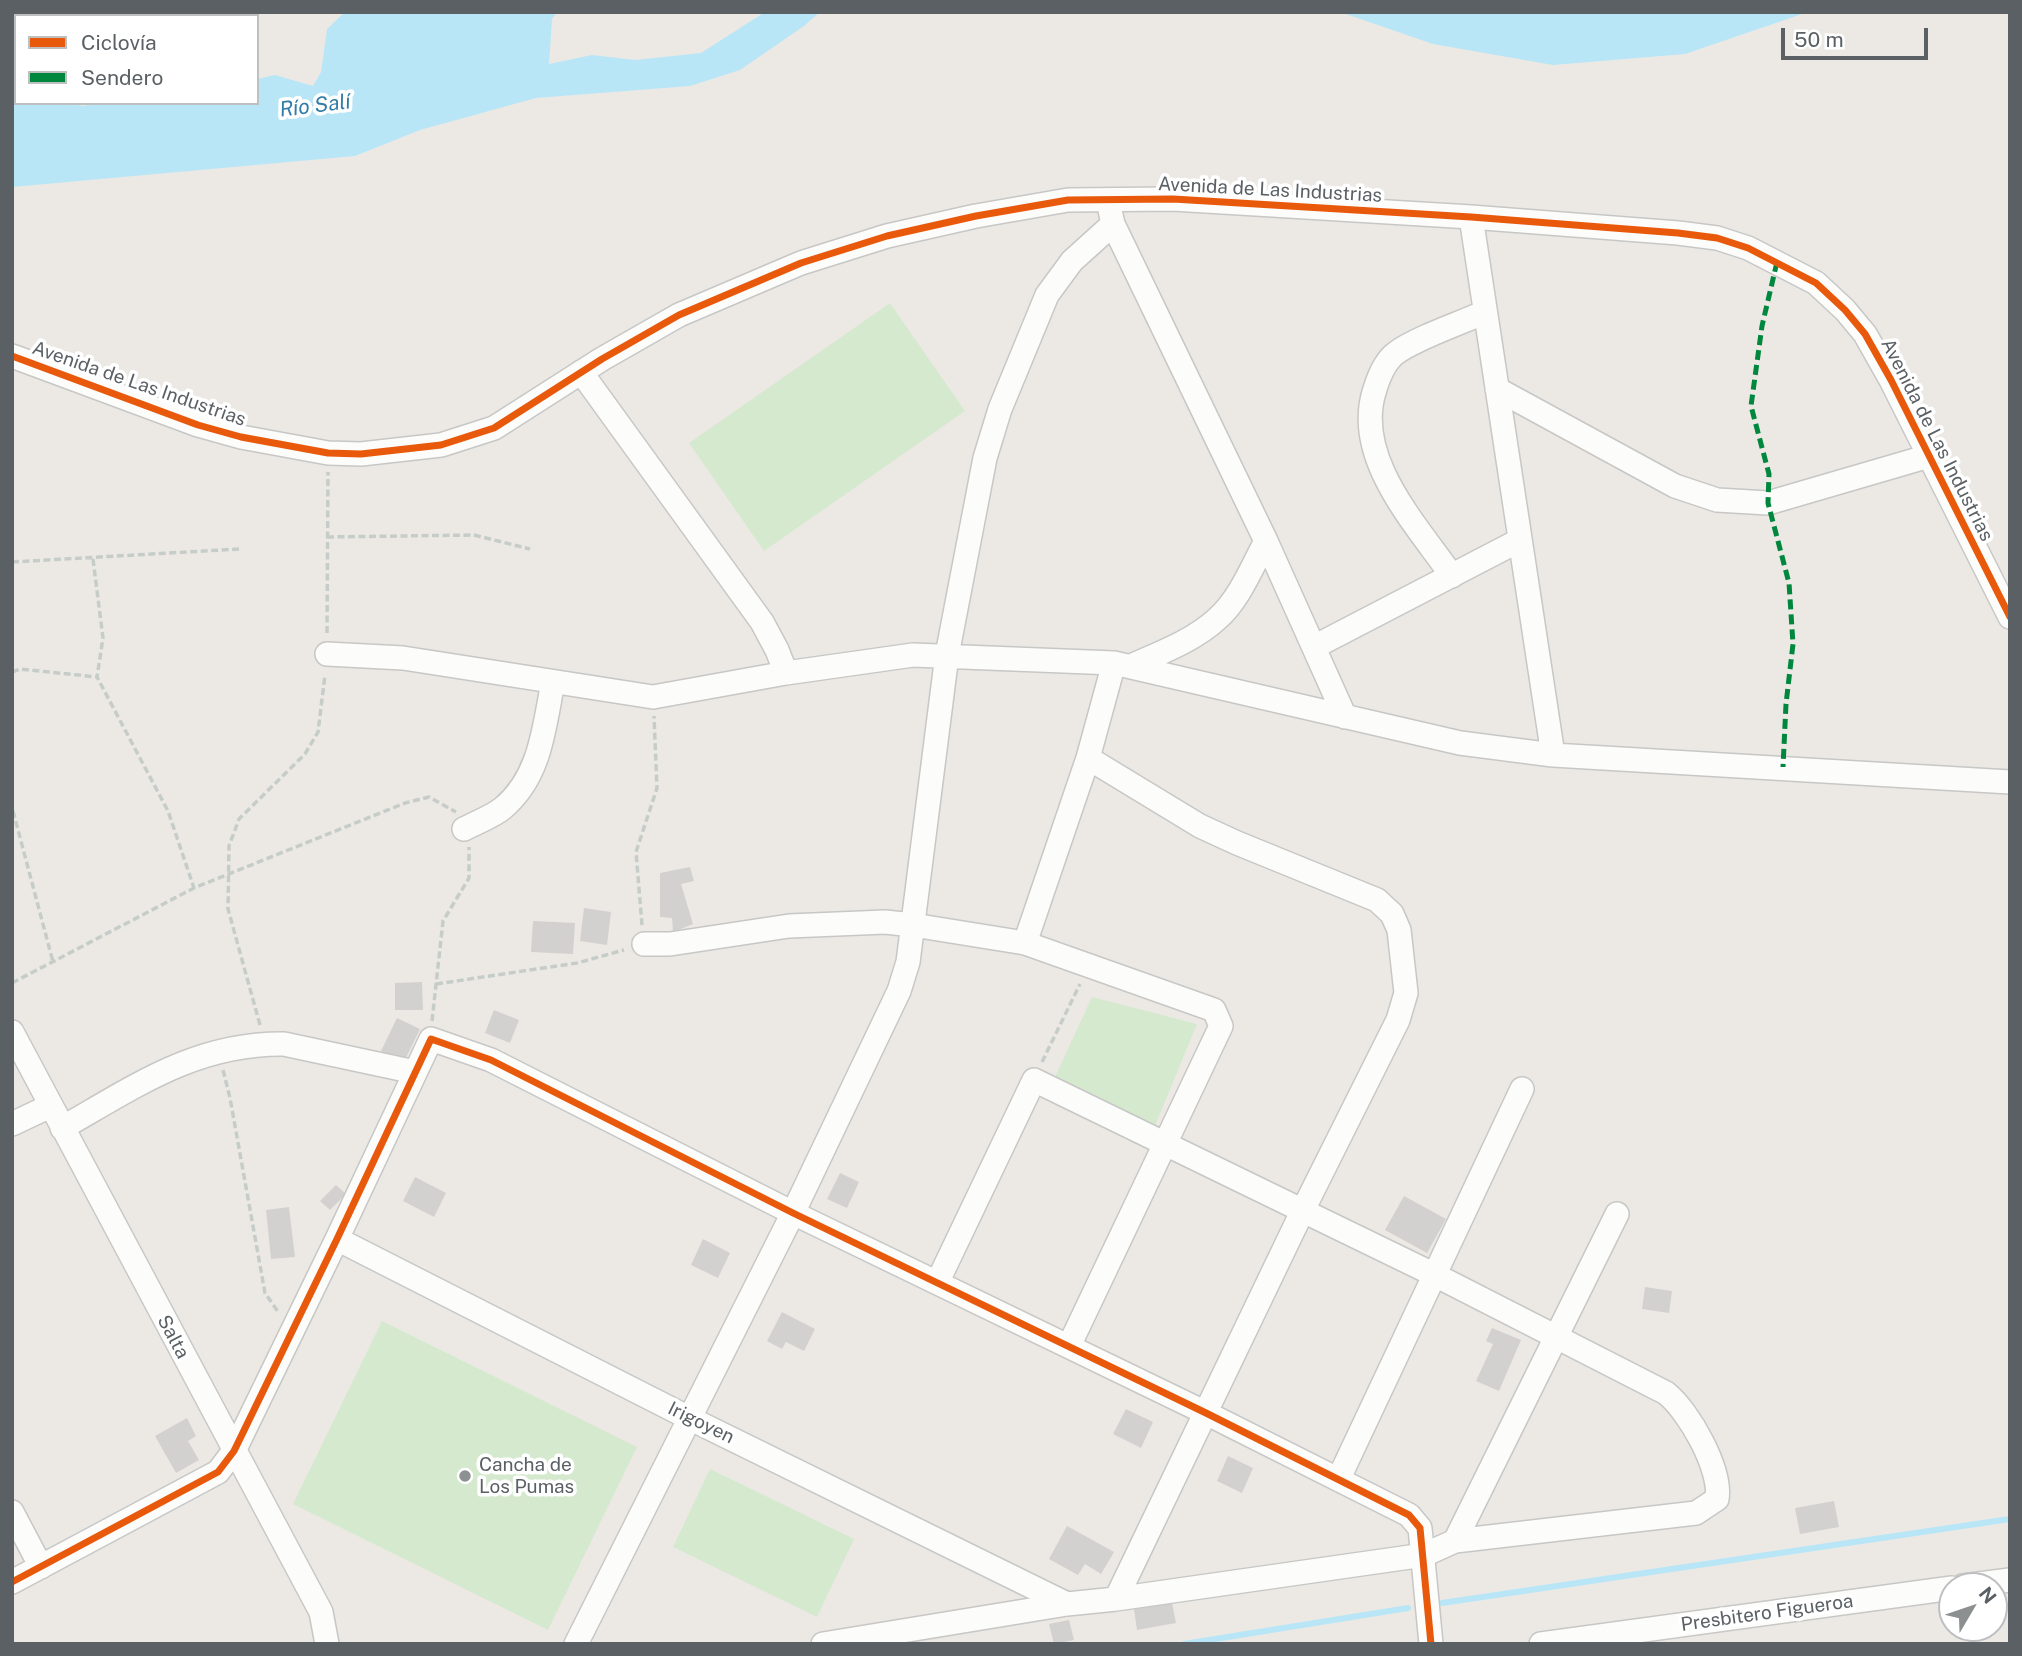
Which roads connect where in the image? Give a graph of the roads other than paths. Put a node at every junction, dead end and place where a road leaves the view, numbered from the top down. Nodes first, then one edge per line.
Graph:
1 (1109, 200) junction
2 (1471, 217) junction
3 (1113, 225) junction
4 (1485, 312) junction
5 (12, 356) edge
6 (581, 372) junction
7 (1497, 389) junction
8 (1929, 456) junction
9 (1520, 540) junction
10 (1266, 541) junction
11 (1452, 576) junction
12 (2010, 617) edge
13 (1314, 647) junction
14 (327, 654) road end
15 (947, 655) junction
16 (1122, 665) junction
17 (786, 674) junction
18 (553, 682) junction
19 (1345, 717) junction
20 (1553, 755) junction
21 (1088, 758) junction
22 (2010, 782) edge
23 (464, 829) road end
24 (913, 925) junction
25 (1025, 943) junction
26 (643, 944) road end
27 (12, 1031) edge
28 (415, 1072) junction
29 (1522, 1089) dead end
30 (50, 1105) junction
31 (12, 1124) edge
32 (62, 1128) junction
33 (1165, 1144) junction
34 (1302, 1212) junction
35 (793, 1213) junction
36 (1617, 1214) dead end
37 (337, 1240) junction
38 (1436, 1275) junction
39 (938, 1281) junction
40 (1554, 1336) junction
41 (1069, 1346) junction
42 (1206, 1413) junction
43 (691, 1419) junction
44 (234, 1451) junction
45 (1339, 1478) junction
46 (12, 1512) edge
47 (1455, 1541) junction
48 (1424, 1555) junction
49 (41, 1567) junction
50 (12, 1582) edge
51 (1938, 1590) edge
52 (1116, 1600) junction
53 (1067, 1604) junction
54 (1626, 1639) edge
55 (1552, 1643) edge
56 (327, 1644) edge
57 (576, 1644) edge
58 (823, 1644) edge
59 (1432, 1644) edge

1 - 2 street, Avenida de Las Industrias
1 - 3 street
1 - 6 street, Avenida de Las Industrias
2 - 4 street
2 - 8 street, Avenida de Las Industrias
3 - 10 street
3 - 15 street
4 - 7 street
4 - 11 street
5 - 6 street, Avenida de Las Industrias
6 - 17 street
7 - 8 street
7 - 9 street
8 - 12 street, Avenida de Las Industrias
9 - 11 street
9 - 20 street
10 - 13 street
10 - 16 street
11 - 13 street
13 - 19 street
14 - 18 street
15 - 16 street
15 - 17 street
15 - 24 street
16 - 19 street
16 - 21 street
17 - 18 street
18 - 23 street
19 - 20 street
20 - 22 street
21 - 25 street
21 - 34 street
24 - 25 street
24 - 26 street
24 - 35 street
25 - 33 street
27 - 30 street, Salta
28 - 32 street
28 - 35 street
28 - 37 street
29 - 38 street
30 - 31 street
30 - 32 street, Salta
32 - 44 street, Salta
33 - 34 street
33 - 39 street
33 - 41 street
34 - 38 street
34 - 42 street
35 - 39 street
35 - 43 street
36 - 40 street
37 - 43 street, Irigoyen
37 - 44 street
38 - 40 street
38 - 45 street
39 - 41 street
40 - 47 street
40 - 47 street
41 - 42 street
42 - 45 street
42 - 52 street
43 - 53 street, Irigoyen
43 - 57 street
44 - 49 street
44 - 56 street, Salta
45 - 48 street
46 - 49 street
47 - 48 street
48 - 52 street
48 - 59 street
49 - 50 street
51 - 54 street, Presbitero Figueroa
52 - 53 street
53 - 58 street
54 - 55 street, Presbitero Figueroa

